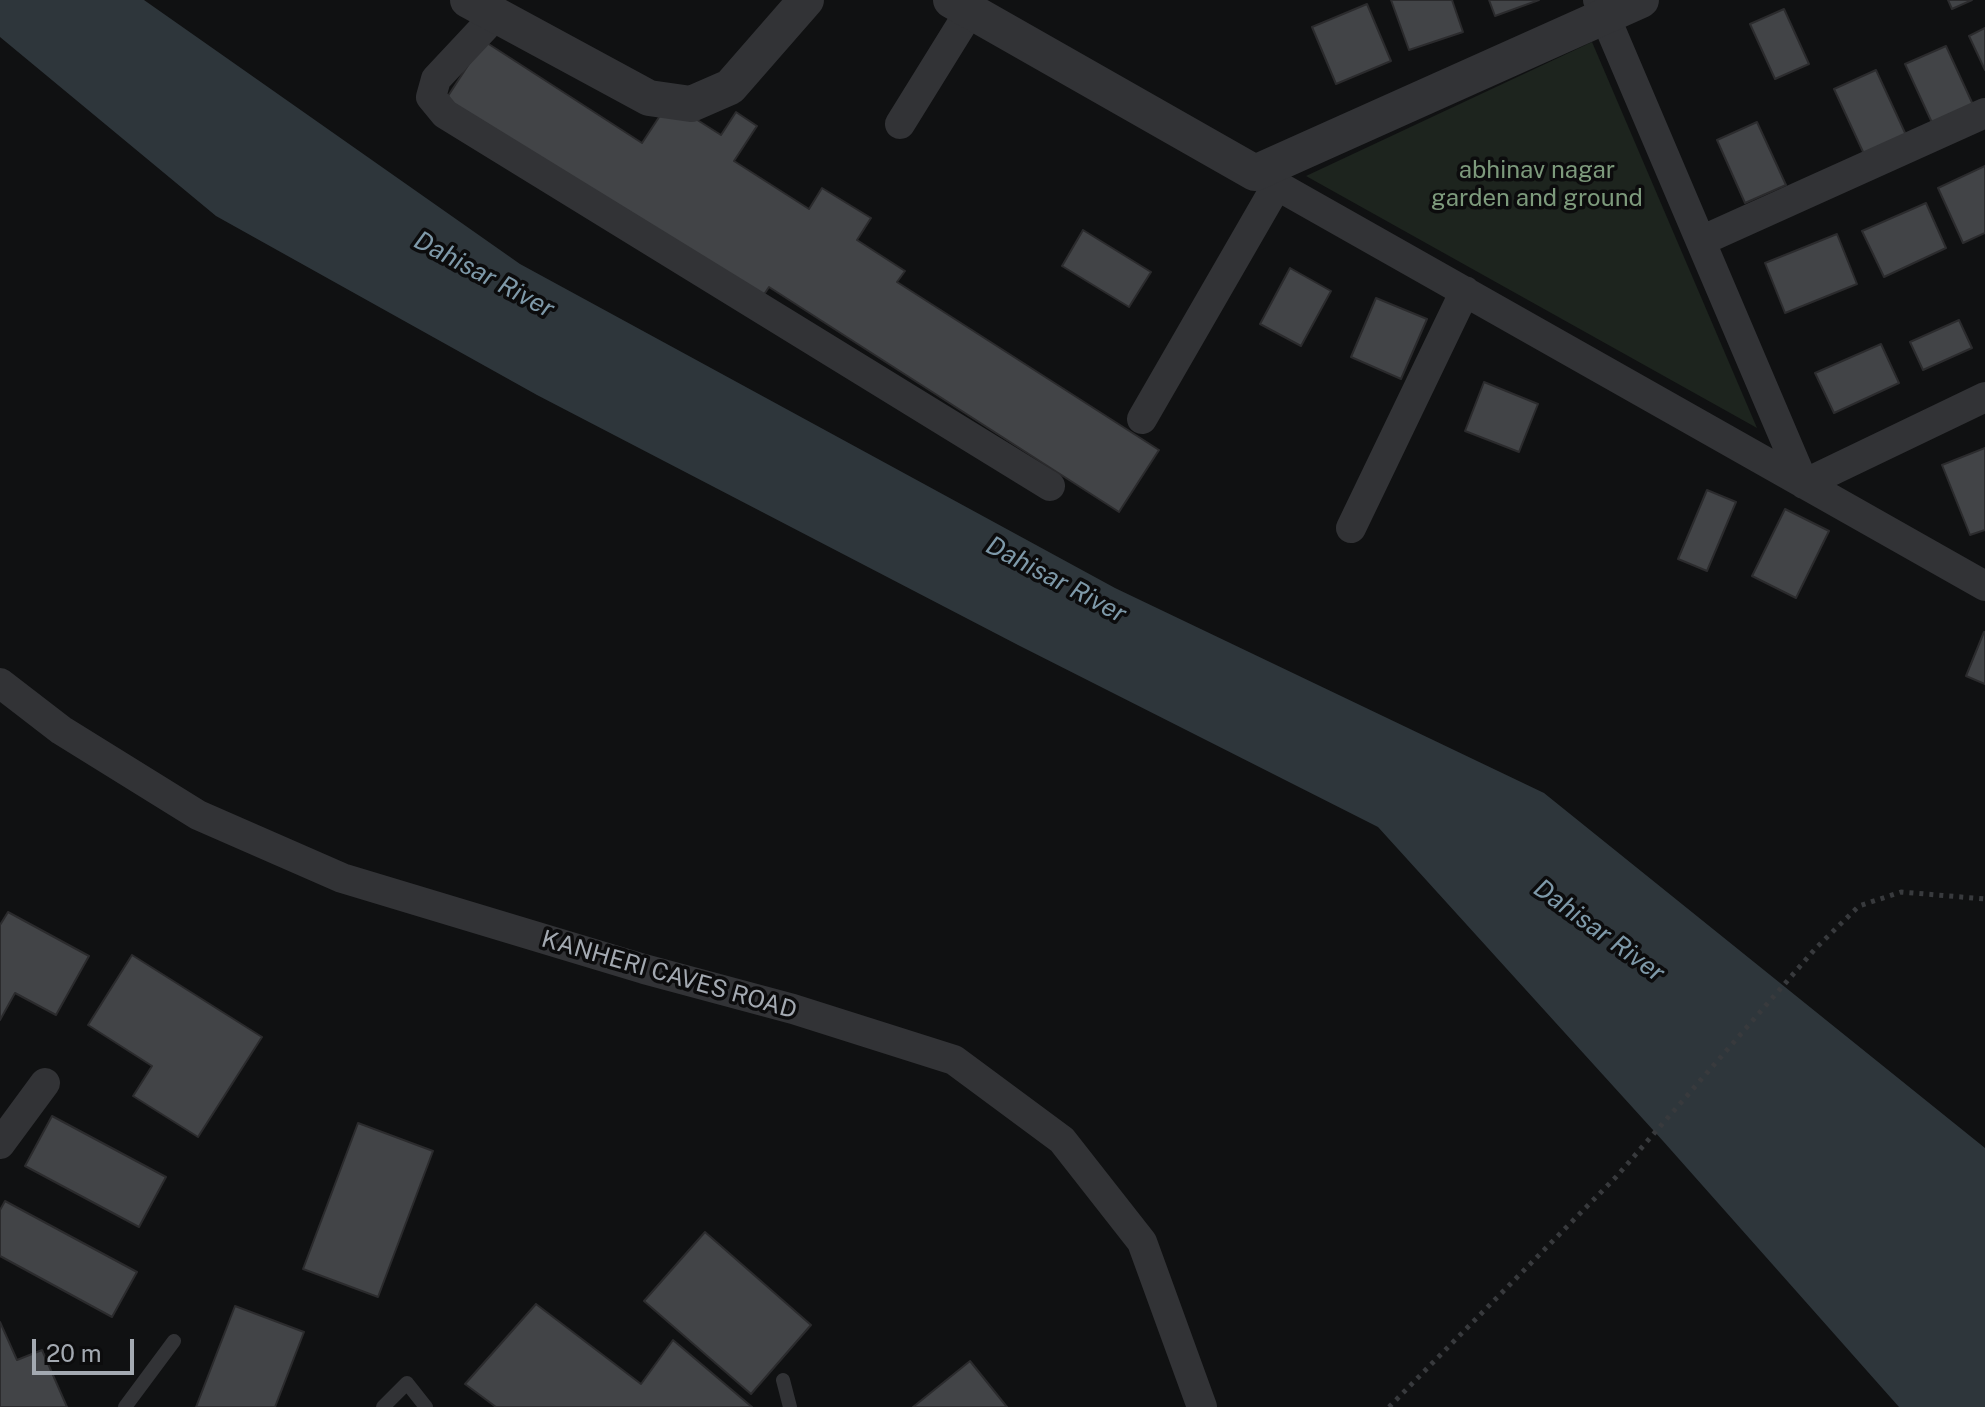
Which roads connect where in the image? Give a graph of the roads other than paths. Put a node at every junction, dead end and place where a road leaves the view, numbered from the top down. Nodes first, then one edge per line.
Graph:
1 (806, 0) edge
2 (1641, 0) edge
3 (960, 5) edge
4 (1595, 5) edge
5 (481, 8) edge
6 (1985, 113) edge
7 (900, 124) dead end
8 (1257, 173) junction
9 (1701, 241) junction
10 (1465, 291) junction
11 (1985, 397) edge
12 (1142, 419) dead end
13 (1804, 484) junction
14 (1050, 486) dead end
15 (1351, 528) dead end
16 (1985, 586) edge
17 (0, 683) edge
18 (45, 1083) dead end
19 (0, 1144) edge
20 (174, 1341) dead end
21 (783, 1380) dead end
22 (125, 1407) edge
23 (383, 1407) edge
24 (426, 1407) edge
25 (790, 1407) edge
26 (1202, 1407) edge

1 - 5 street
2 - 4 street
3 - 7 street
3 - 8 street
4 - 8 street
4 - 9 street
5 - 14 street
6 - 9 street
8 - 10 street
8 - 12 street
9 - 13 street
10 - 13 street
10 - 15 street
11 - 13 street
13 - 16 street
17 - 26 street, KANHERI CAVES ROAD
18 - 19 street
20 - 22 lane
21 - 25 lane
23 - 24 lane

